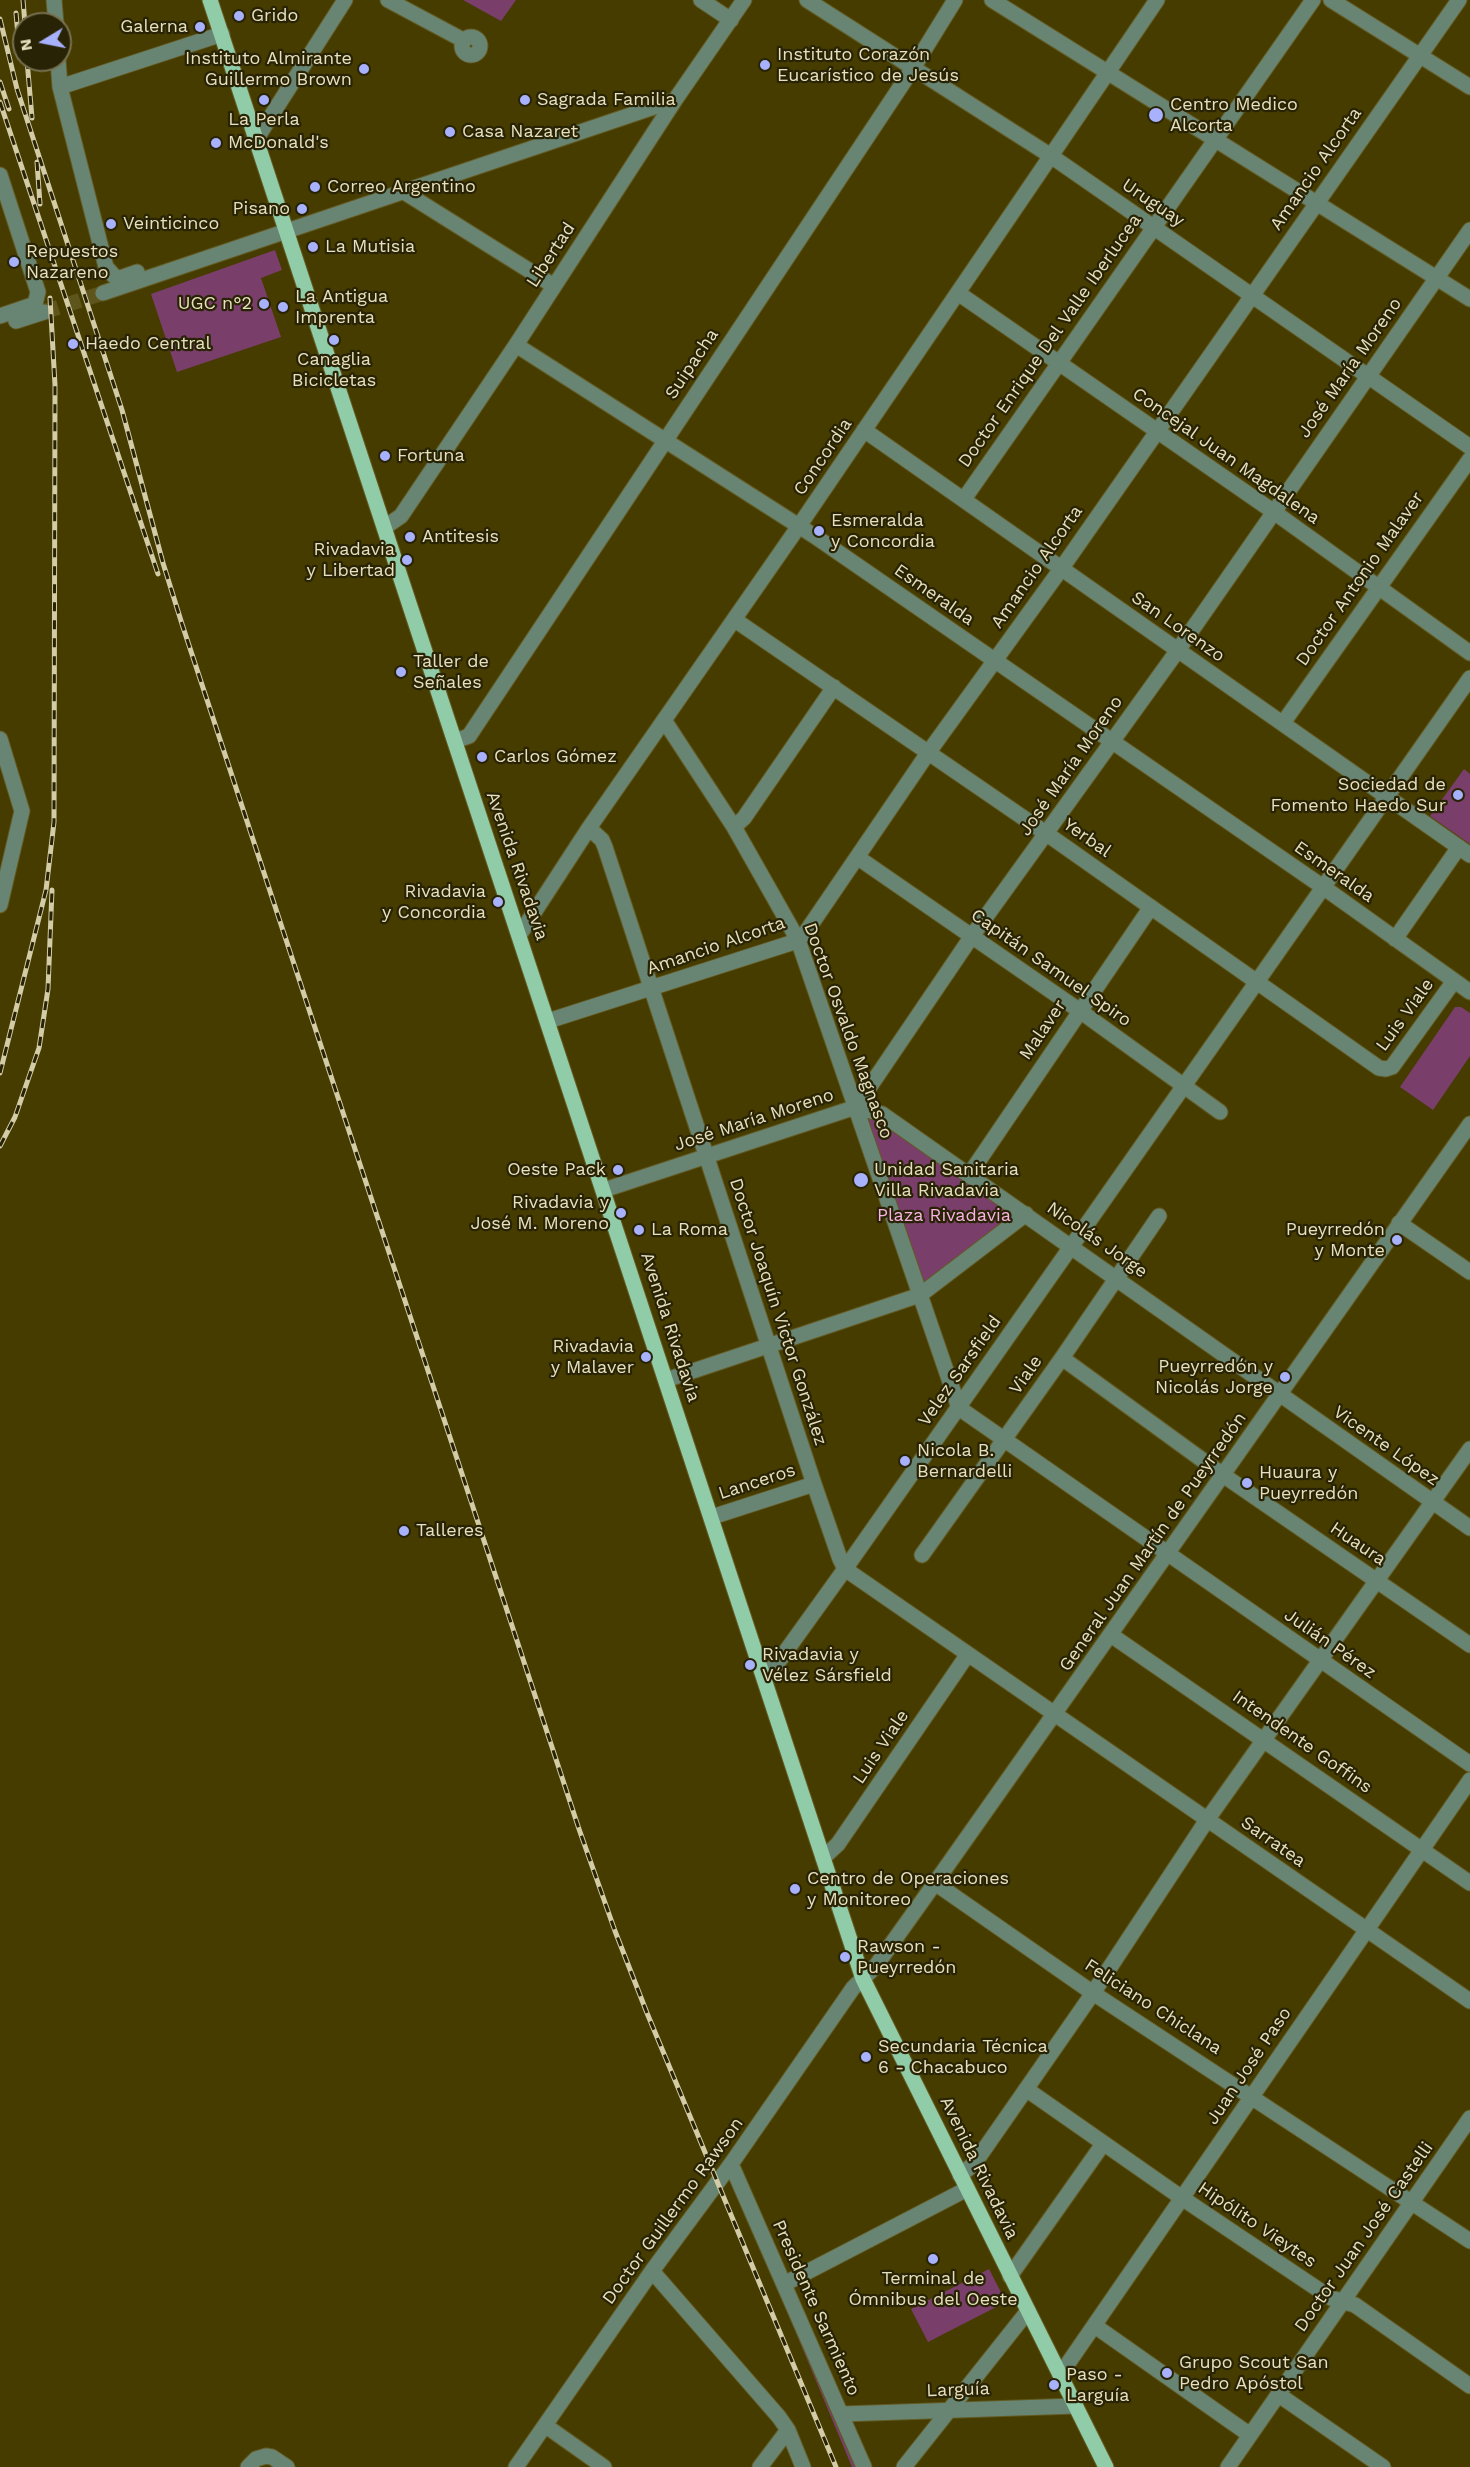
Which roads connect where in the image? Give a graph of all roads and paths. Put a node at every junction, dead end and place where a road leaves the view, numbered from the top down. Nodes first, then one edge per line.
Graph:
1 (210, 0) edge
2 (345, 0) edge
3 (388, 0) edge
4 (700, 0) edge
5 (744, 0) edge
6 (807, 0) edge
7 (955, 0) edge
8 (992, 0) edge
9 (1157, 0) edge
10 (1313, 0) edge
11 (1331, 0) edge
12 (1459, 0) edge
13 (731, 20) junction
14 (222, 34) junction
15 (463, 40) dead end
16 (1421, 56) junction
17 (913, 68) junction
18 (59, 72) edge
19 (1107, 72) junction
20 (60, 87) junction
21 (1470, 87) edge
22 (675, 100) junction
23 (257, 138) junction
24 (1213, 140) junction
25 (1051, 156) junction
26 (0, 175) edge
27 (404, 192) junction
28 (1315, 203) junction
29 (1154, 227) junction
30 (1470, 230) edge
31 (288, 232) junction
32 (244, 247) junction
33 (1436, 278) junction
34 (554, 286) junction
35 (958, 292) junction
36 (103, 293) tunnel mouth
37 (1252, 295) junction
38 (1470, 299) edge
39 (39, 308) junction
40 (0, 316) edge
41 (0, 327) edge
42 (516, 345) junction
43 (1059, 364) junction
44 (1368, 375) junction
45 (864, 430) junction
46 (1156, 431) junction
47 (664, 440) junction
48 (1470, 447) edge
49 (1470, 459) edge
50 (964, 499) junction
51 (1274, 512) junction
52 (386, 526) junction
53 (799, 526) junction
54 (1061, 569) junction
55 (1378, 587) junction
56 (735, 620) junction
57 (1178, 650) junction
58 (1470, 653) edge
59 (995, 661) junction
60 (1470, 678) edge
61 (834, 687) junction
62 (664, 720) junction
63 (1282, 723) junction
64 (455, 741) junction
65 (1111, 742) junction
66 (1, 746) edge
67 (928, 753) junction
68 (1386, 797) junction
69 (734, 827) junction
70 (589, 828) junction
71 (1047, 834) junction
72 (1464, 851) edge
73 (857, 858) junction
74 (1323, 887) junction
75 (0, 905) edge
76 (1151, 907) junction
77 (520, 934) junction
78 (972, 936) junction
79 (1395, 939) junction
80 (798, 940) junction
81 (1454, 981) junction
82 (1257, 983) junction
83 (651, 988) junction
84 (1470, 992) edge
85 (1080, 1011) junction
86 (548, 1021) junction
87 (1386, 1069) joint
88 (1183, 1085) junction
89 (856, 1107) junction
90 (1220, 1112) dead end
91 (1469, 1128) edge
92 (706, 1156) junction
93 (969, 1175) junction
94 (604, 1190) junction
95 (1026, 1214) junction
96 (1159, 1216) dead end
97 (1400, 1223) junction
98 (1071, 1245) junction
99 (1470, 1272) edge
100 (1117, 1279) junction
101 (920, 1295) junction
102 (769, 1345) junction
103 (1062, 1358) junction
104 (666, 1380) junction
105 (1281, 1395) junction
106 (958, 1408) junction
107 (1005, 1439) junction
108 (1470, 1449) edge
109 (1223, 1475) junction
110 (814, 1484) junction
111 (1432, 1502) junction
112 (712, 1517) junction
113 (1470, 1528) edge
114 (922, 1555) dead end
115 (1168, 1556) junction
116 (845, 1569) junction
117 (1377, 1581) junction
118 (1111, 1635) junction
119 (1470, 1645) edge
120 (968, 1654) junction
121 (1321, 1662) junction
122 (764, 1675) junction
123 (1054, 1714) junction
124 (1264, 1739) junction
125 (1470, 1764) edge
126 (1470, 1780) edge
127 (1208, 1820) junction
128 (1421, 1849) junction
129 (823, 1858) junction
130 (935, 1883) junction
131 (1470, 1883) edge
132 (1365, 1929) junction
133 (863, 1978) junction
134 (1093, 1993) junction
135 (1470, 2001) edge
136 (1026, 2089) junction
137 (1252, 2096) junction
138 (1470, 2118) edge
139 (1103, 2144) junction
140 (731, 2164) junction
141 (960, 2175) junction
142 (967, 2189) junction
143 (1182, 2198) junction
144 (1413, 2202) junction
145 (1470, 2241) edge
146 (652, 2271) junction
147 (1010, 2276) junction
148 (784, 2284) junction
149 (1343, 2301) junction
150 (1028, 2311) junction
151 (1095, 2326) junction
152 (1060, 2375) junction
153 (1470, 2386) edge
154 (1279, 2395) junction
155 (1075, 2406) junction
156 (952, 2409) junction
157 (842, 2414) junction
158 (546, 2426) junction
159 (788, 2430) junction
160 (1250, 2435) junction
161 (1234, 2465) edge
162 (248, 2467) edge
163 (287, 2467) edge
164 (516, 2467) edge
165 (604, 2467) edge
166 (760, 2467) edge
167 (803, 2467) edge
168 (864, 2467) edge
169 (904, 2467) edge
170 (1106, 2467) edge
171 (1383, 2467) edge

1 - 14 main road, Avenida Rivadavia
2 - 23 street
3 - 15 street
4 - 13 street
5 - 13 street, Libertad
6 - 17 street, Uruguay
7 - 17 street, Suipacha
8 - 19 street
9 - 19 street, Concordia
10 - 24 street, Doctor Enrique Del Valle Iberlucea
11 - 16 street
12 - 16 street, Amancio Alcorta
13 - 22 street, Libertad
14 - 20 street
14 - 23 main road, Avenida Rivadavia
16 - 21 street
16 - 28 street, Amancio Alcorta
17 - 25 street, Uruguay
17 - 47 street, Suipacha
18 - 20 street
19 - 24 street
19 - 25 street, Concordia
20 - 32 street
22 - 27 street
22 - 34 street, Libertad
23 - 31 main road, Avenida Rivadavia
24 - 28 street
24 - 29 street, Doctor Enrique Del Valle Iberlucea
25 - 29 street, Uruguay
25 - 35 street, Concordia
26 - 39 street
27 - 31 street
27 - 34 street
28 - 33 street
28 - 37 street, Amancio Alcorta
29 - 37 street, Uruguay
29 - 43 street, Doctor Enrique Del Valle Iberlucea
30 - 33 street, José María Moreno
31 - 32 street
31 - 52 main road, Avenida Rivadavia
32 - 36 street
33 - 38 street
33 - 44 street, José María Moreno
34 - 42 street, Libertad
35 - 43 street, Concejal Juan Magdalena
35 - 45 street, Concordia
37 - 44 street, Uruguay
37 - 46 street, Amancio Alcorta
39 - 40 street
39 - 41 street
42 - 47 street, Esmeralda
42 - 52 street, Libertad
43 - 46 street, Concejal Juan Magdalena
43 - 50 street, Doctor Enrique Del Valle Iberlucea
44 - 48 street, Uruguay
44 - 51 street, José María Moreno
45 - 50 street, San Lorenzo
45 - 53 street, Concordia
46 - 51 street, Concejal Juan Magdalena
46 - 54 street, Amancio Alcorta
47 - 53 street, Esmeralda
47 - 64 street, Suipacha
49 - 55 street, Doctor Antonio Malaver
50 - 54 street, San Lorenzo
51 - 55 street, Concejal Juan Magdalena
51 - 57 street, José María Moreno
52 - 64 main road, Avenida Rivadavia
53 - 56 street, Concordia
53 - 59 street, Esmeralda
54 - 57 street, San Lorenzo
54 - 59 street, Amancio Alcorta
55 - 58 street, Concejal Juan Magdalena
55 - 63 street, Doctor Antonio Malaver
56 - 61 street, Yerbal
56 - 62 street, Concordia
57 - 63 street, San Lorenzo
57 - 65 street, José María Moreno
59 - 65 street, Esmeralda
59 - 67 street, Amancio Alcorta
60 - 68 street, Velez Sarsfield
61 - 67 street, Yerbal
61 - 69 street
62 - 69 street, Doctor Osvaldo Magnasco
62 - 70 street, Concordia
63 - 68 street, San Lorenzo
64 - 77 main road, Avenida Rivadavia
65 - 71 street, José María Moreno
65 - 74 street, Esmeralda
66 - 75 street
67 - 71 street, Yerbal
67 - 73 street, Amancio Alcorta
68 - 72 street, San Lorenzo
68 - 74 street, Velez Sarsfield
69 - 80 street, Doctor Osvaldo Magnasco
70 - 77 street, Concordia
70 - 83 street, Doctor Joaquín Victor González
71 - 76 street, Yerbal
71 - 78 street, José María Moreno
72 - 79 street
73 - 78 street, Capitán Samuel Spiro
73 - 80 street, Amancio Alcorta
74 - 79 street, Esmeralda
74 - 82 street, Velez Sarsfield
76 - 82 street, Yerbal
76 - 85 street, Malaver
77 - 86 main road, Avenida Rivadavia
78 - 85 street, Capitán Samuel Spiro
78 - 89 street, José María Moreno
79 - 81 street, Esmeralda
80 - 83 street, Amancio Alcorta
80 - 89 street, Doctor Osvaldo Magnasco
81 - 84 street, Esmeralda
81 - 87 street, Luis Viale
82 - 87 street, Yerbal
82 - 88 street, Velez Sarsfield
83 - 86 street, Amancio Alcorta
83 - 92 street, Doctor Joaquín Victor González
85 - 88 street, Capitán Samuel Spiro
85 - 93 street, Malaver
86 - 94 main road, Avenida Rivadavia
88 - 90 street, Capitán Samuel Spiro
88 - 98 street, Velez Sarsfield
89 - 92 street, José María Moreno
89 - 93 street, Nicolás Jorge
89 - 101 street, Doctor Osvaldo Magnasco
91 - 97 street, General Juan Martín de Pueyrredón
92 - 94 street, José María Moreno
92 - 102 street, Doctor Joaquín Victor González
93 - 95 street, Nicolás Jorge
94 - 104 main road, Avenida Rivadavia
95 - 98 street, Nicolás Jorge
95 - 101 street
96 - 100 street, Viale
97 - 99 street
97 - 105 street, General Juan Martín de Pueyrredón
98 - 100 street, Nicolás Jorge
98 - 106 street, Velez Sarsfield
100 - 103 street, Viale
100 - 105 street, Nicolás Jorge
101 - 102 street
101 - 106 street, Doctor Osvaldo Magnasco
102 - 104 street
102 - 110 street, Doctor Joaquín Victor González
103 - 107 street, Viale
103 - 109 street, Huaura
104 - 112 main road, Avenida Rivadavia
105 - 109 street, General Juan Martín de Pueyrredón
105 - 111 street, Vicente López
106 - 107 street
106 - 116 street, Velez Sarsfield
107 - 114 street, Viale
107 - 115 street
108 - 111 street
109 - 115 street, General Juan Martín de Pueyrredón
109 - 117 street, Huaura
110 - 112 street, Lanceros
110 - 116 street, Doctor Joaquín Victor González
111 - 113 street, Vicente López
111 - 117 street
112 - 122 main road, Avenida Rivadavia
115 - 118 street, General Juan Martín de Pueyrredón
115 - 121 street, Julián Pérez
116 - 120 street
116 - 122 street, Velez Sarsfield
117 - 119 street, Huaura
117 - 121 street
118 - 123 street, General Juan Martín de Pueyrredón
118 - 124 street, Intendente Goffins
120 - 123 street
120 - 129 street, Luis Viale
121 - 124 street
121 - 125 street, Julián Pérez
122 - 129 main road, Avenida Rivadavia
123 - 127 street, Sarratea
123 - 130 street, General Juan Martín de Pueyrredón
124 - 127 street
124 - 128 street, Intendente Goffins
126 - 128 street, Juan José Paso
127 - 132 street, Sarratea
127 - 134 street
128 - 131 street, Intendente Goffins
128 - 132 street, Juan José Paso
129 - 133 main road, Avenida Rivadavia
130 - 133 street, General Juan Martín de Pueyrredón
130 - 134 street, Feliciano Chiclana
132 - 135 street, Sarratea
132 - 137 street, Juan José Paso
133 - 140 street, Doctor Guillermo Rawson
133 - 141 main road, Avenida Rivadavia
134 - 136 street
134 - 137 street, Feliciano Chiclana
136 - 139 street, Hipólito Vieytes
136 - 141 street
137 - 143 street, Juan José Paso
137 - 144 street, Feliciano Chiclana
138 - 144 street, Doctor Juan José Castelli
139 - 143 street, Hipólito Vieytes
139 - 147 street
140 - 146 street, Doctor Guillermo Rawson
140 - 148 street, Presidente Sarmiento
141 - 142 main road, Avenida Rivadavia
142 - 147 main road, Avenida Rivadavia
142 - 148 street
143 - 149 street, Hipólito Vieytes
143 - 151 street, Juan José Paso
144 - 145 street, Feliciano Chiclana
144 - 149 street, Doctor Juan José Castelli
146 - 158 street, Doctor Guillermo Rawson
146 - 159 street
147 - 150 main road, Avenida Rivadavia
148 - 157 street, Presidente Sarmiento
149 - 153 street, Hipólito Vieytes
149 - 154 street, Doctor Juan José Castelli
150 - 152 main road, Avenida Rivadavia
150 - 156 street
151 - 152 street, Juan José Paso
151 - 160 street
152 - 155 main road, Avenida Rivadavia
154 - 160 street, Doctor Juan José Castelli
154 - 171 street
155 - 156 street, Larguía
155 - 170 main road, Avenida Rivadavia
156 - 157 street, Larguía
156 - 169 street
157 - 168 street, Presidente Sarmiento
158 - 164 street, Doctor Guillermo Rawson
158 - 165 street
159 - 166 street
159 - 167 street
160 - 161 street, Doctor Juan José Castelli
162 - 163 street

